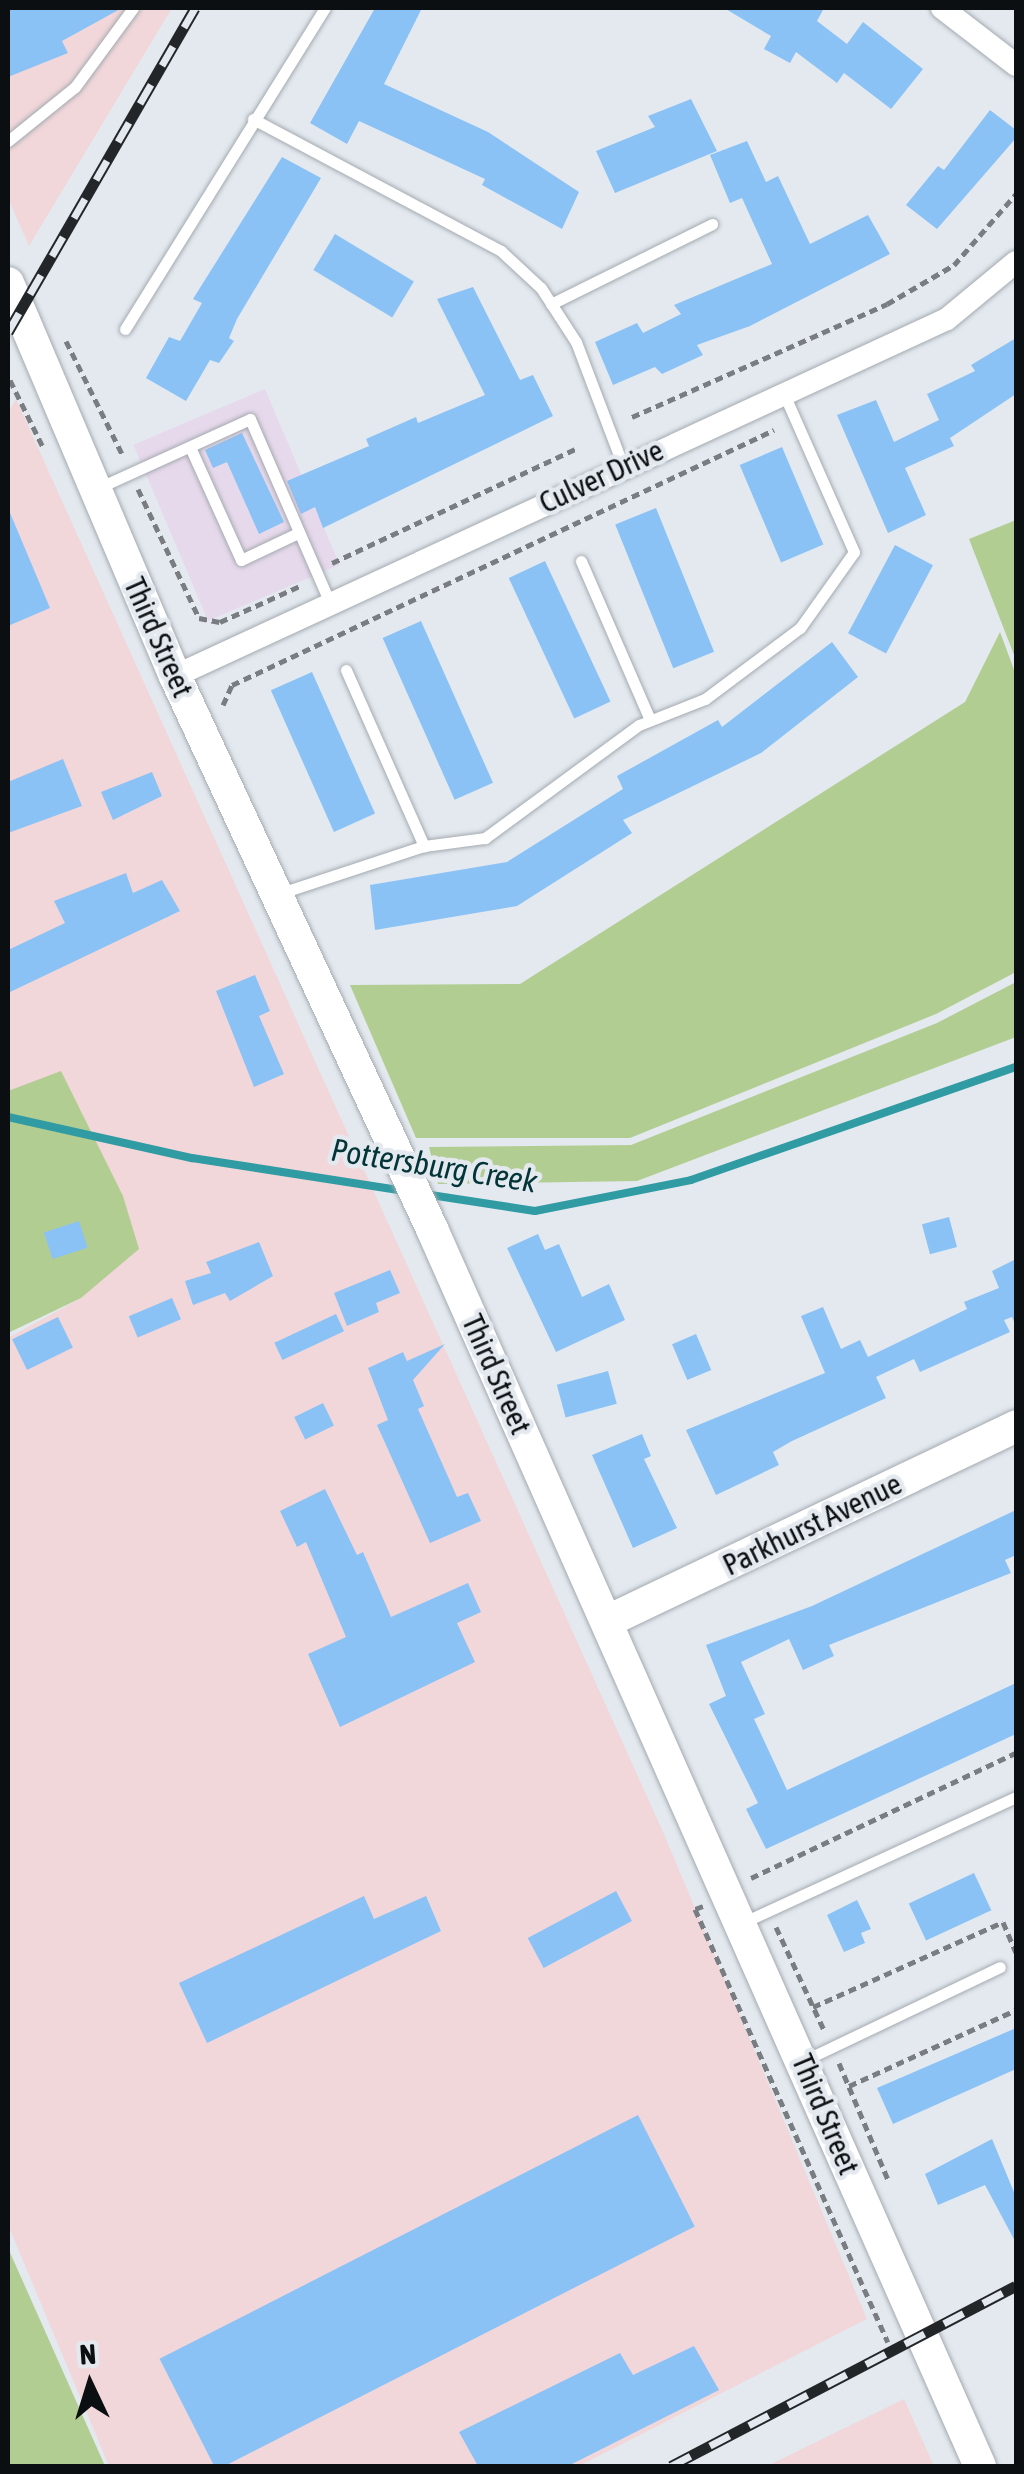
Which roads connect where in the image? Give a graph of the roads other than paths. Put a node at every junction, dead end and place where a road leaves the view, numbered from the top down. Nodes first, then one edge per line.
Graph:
1 (133, 8) edge
2 (325, 8) edge
3 (942, 8) edge
4 (1016, 66) edge
5 (253, 119) junction
6 (8, 138) edge
7 (712, 224) dead end
8 (1016, 262) edge
9 (8, 283) edge
10 (551, 304) junction
11 (125, 328) dead end
12 (783, 392) junction
13 (190, 447) junction
14 (624, 466) junction
15 (94, 490) junction
16 (298, 533) junction
17 (581, 560) dead end
18 (330, 603) junction
19 (346, 670) dead end
20 (175, 676) junction
21 (650, 720) junction
22 (424, 846) junction
23 (275, 894) junction
24 (1016, 1426) edge
25 (608, 1621) junction
26 (1016, 1797) edge
27 (755, 1917) junction
28 (1000, 1967) dead end
29 (817, 2054) junction
30 (980, 2466) edge

1 - 6 lane
2 - 5 lane
3 - 4 street
5 - 10 lane
5 - 11 lane
7 - 10 lane
8 - 12 street, Culver Drive
9 - 15 street, Third Street
10 - 14 lane
12 - 14 street, Culver Drive
12 - 21 lane
13 - 15 lane
13 - 16 lane
13 - 16 lane
14 - 18 street, Culver Drive
15 - 20 street, Third Street
16 - 18 lane
17 - 21 lane
18 - 20 street, Culver Drive
19 - 22 lane
20 - 23 street, Third Street
21 - 22 lane
22 - 23 lane
23 - 25 street, Third Street
24 - 25 street, Parkhurst Avenue
25 - 27 street, Third Street
26 - 27 lane
27 - 29 street, Third Street
28 - 29 lane
29 - 30 street, Third Street

